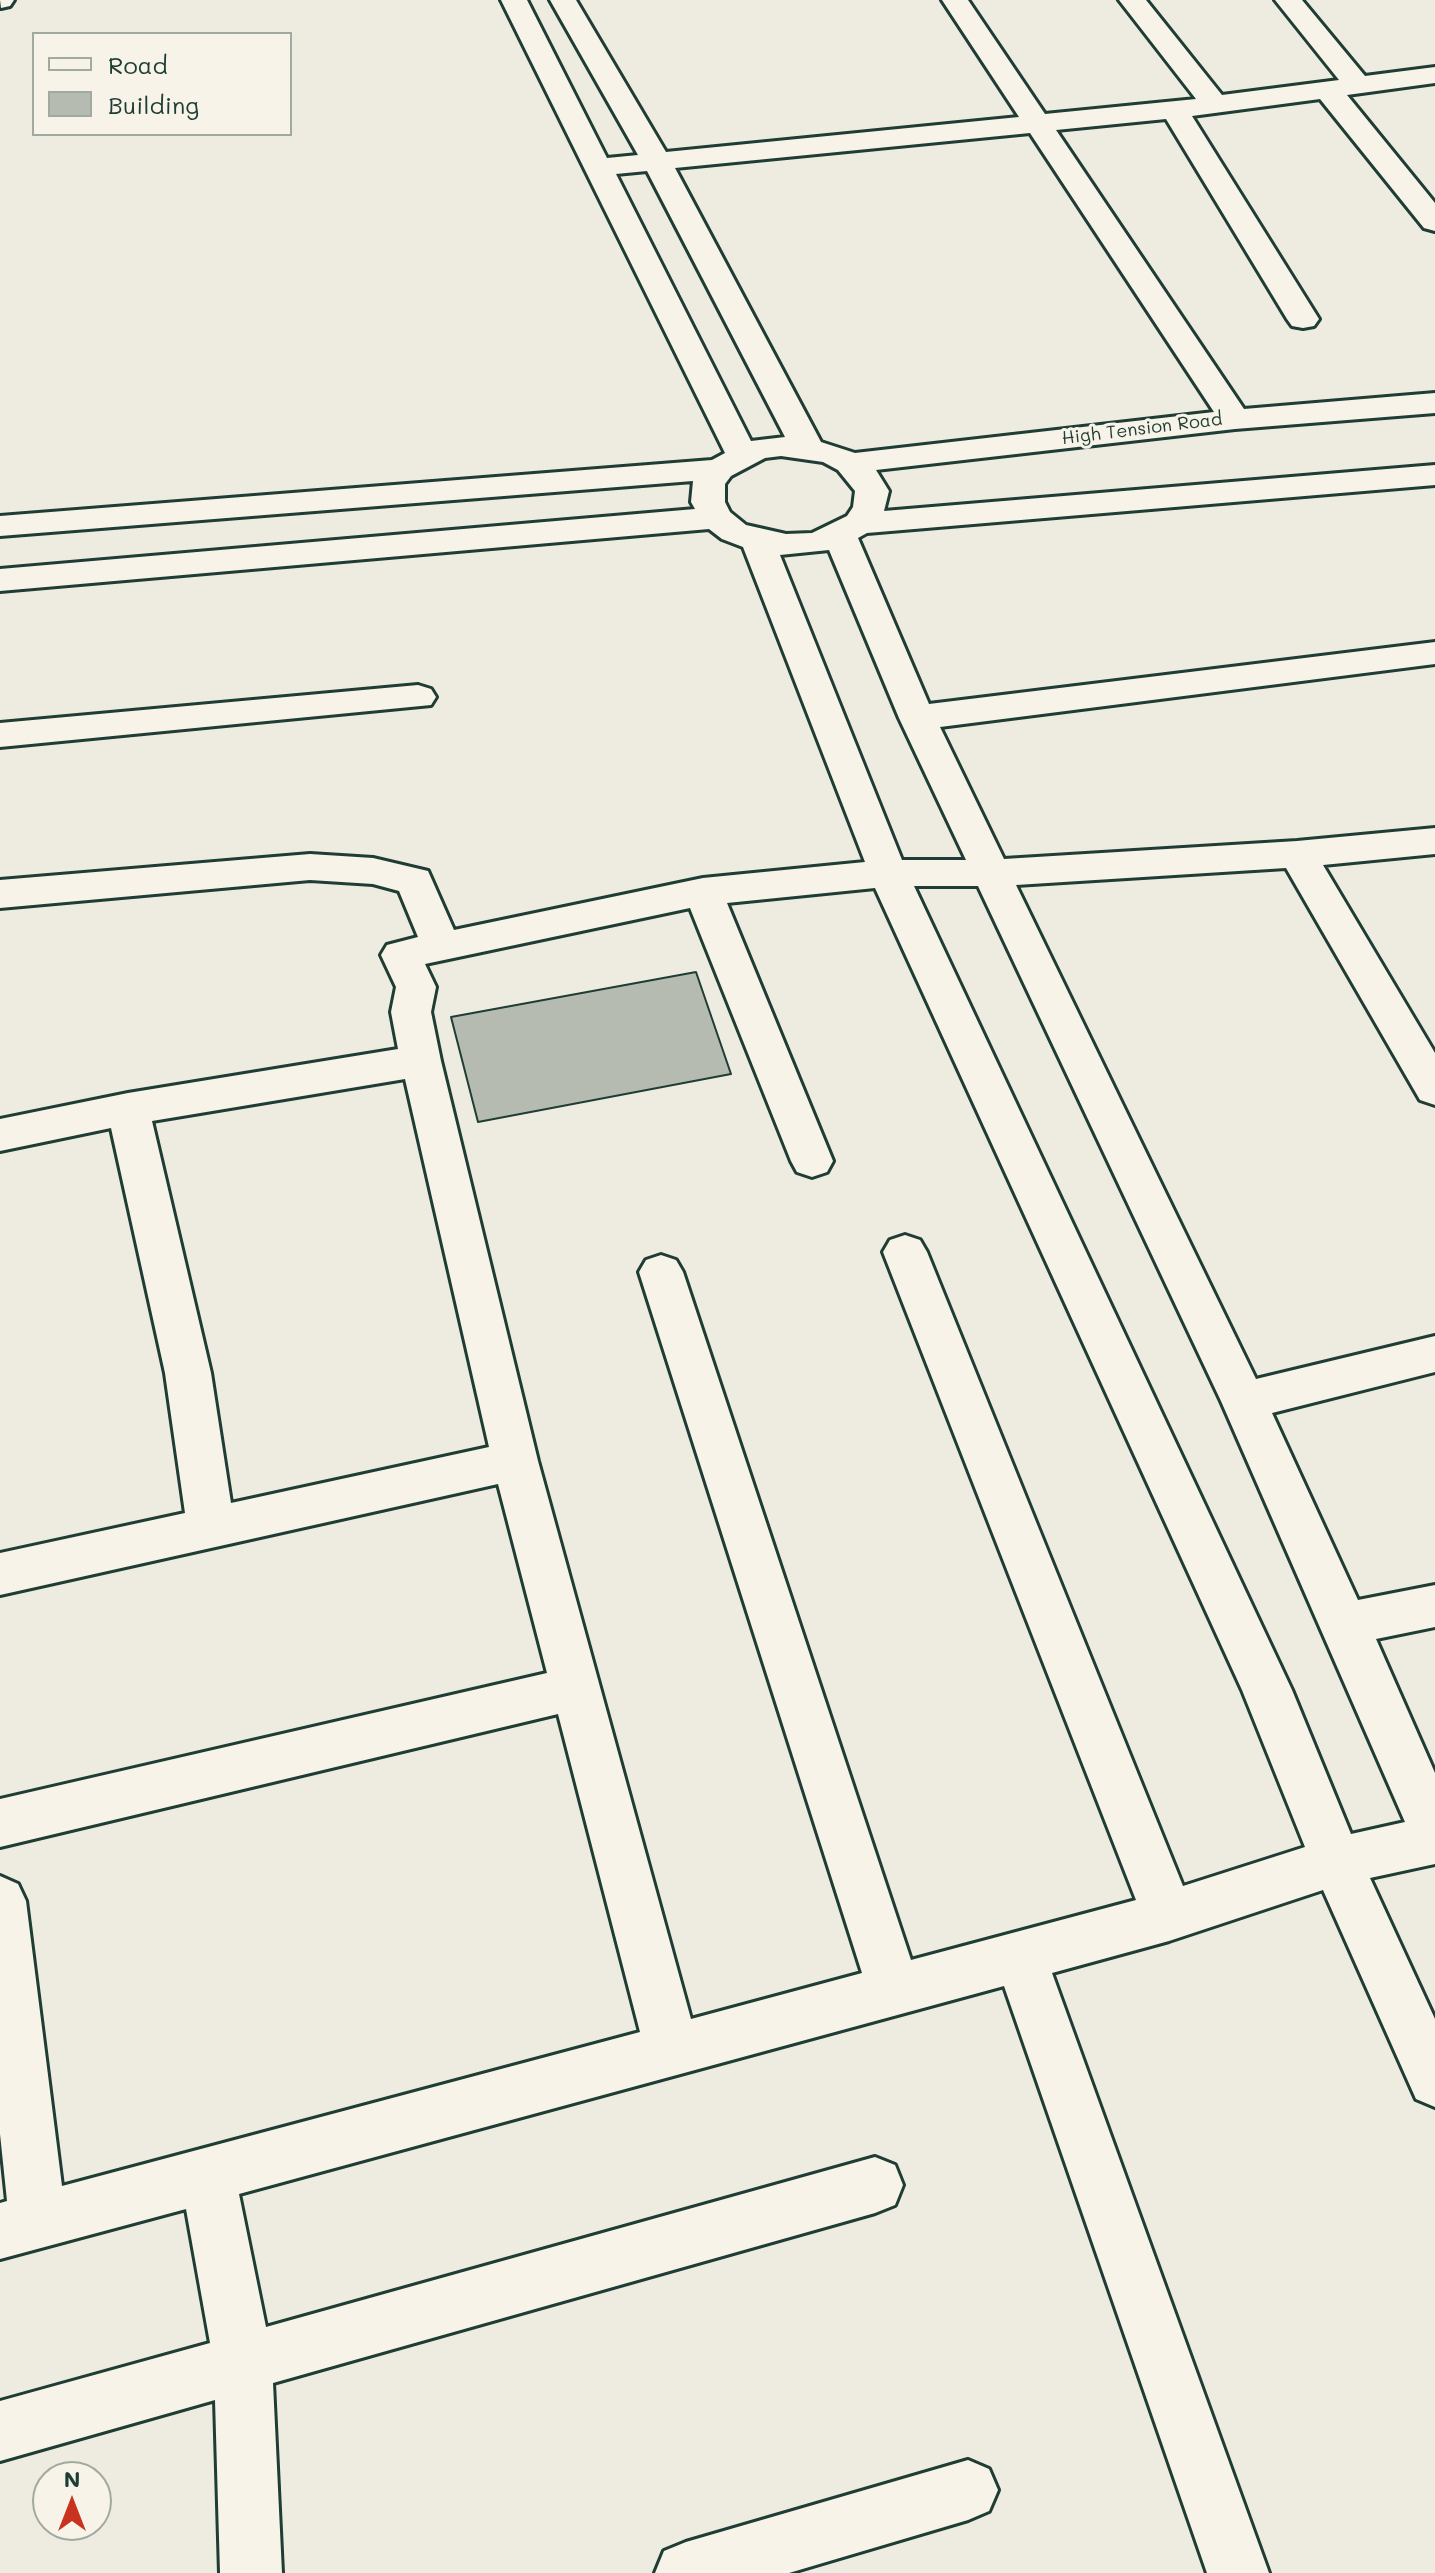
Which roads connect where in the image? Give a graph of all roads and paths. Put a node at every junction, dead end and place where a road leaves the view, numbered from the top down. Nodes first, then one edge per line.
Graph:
1 (514, 0) edge
2 (563, 0) edge
3 (955, 0) edge
4 (1132, 0) edge
5 (1288, 0) edge
6 (1435, 75) edge
7 (1358, 85) junction
8 (1327, 89) junction
9 (1214, 103) junction
10 (1174, 110) junction
11 (1041, 124) junction
12 (657, 162) junction
13 (600, 167) junction
14 (1435, 222) edge
15 (1303, 319) dead end
16 (1435, 403) edge
17 (1235, 419) junction
18 (807, 447) junction
19 (730, 462) junction
20 (850, 463) junction
21 (1435, 475) edge
22 (716, 518) junction
23 (0, 526) edge
24 (850, 529) junction
25 (758, 541) junction
26 (0, 580) edge
27 (1435, 653) edge
28 (418, 697) dead end
29 (917, 718) junction
30 (0, 735) edge
31 (1435, 841) edge
32 (1297, 854) junction
33 (888, 873) junction
34 (992, 873) junction
35 (703, 892) junction
36 (0, 894) edge
37 (441, 945) junction
38 (421, 1061) junction
39 (1435, 1089) edge
40 (128, 1109) junction
41 (0, 1135) edge
42 (812, 1161) dead end
43 (905, 1252) dead end
44 (661, 1272) dead end
45 (1435, 1354) edge
46 (1244, 1401) junction
47 (515, 1461) junction
48 (211, 1529) junction
49 (0, 1574) edge
50 (1435, 1606) edge
51 (1345, 1624) junction
52 (576, 1688) junction
53 (0, 1823) edge
54 (1435, 1833) edge
55 (1435, 1840) edge
56 (1336, 1861) junction
57 (0, 1901) edge
58 (1169, 1916) junction
59 (1020, 1956) junction
60 (894, 1990) junction
61 (672, 2049) junction
62 (1435, 2080) edge
63 (208, 2176) junction
64 (875, 2185) dead end
65 (19, 2226) edge
66 (243, 2361) junction
67 (0, 2431) edge
68 (968, 2490) dead end
69 (251, 2573) edge
70 (686, 2573) edge
71 (1238, 2573) edge

1 - 13 street
2 - 12 street
3 - 11 street
4 - 9 street
5 - 7 street
6 - 7 street
7 - 8 street
8 - 9 street
8 - 14 street
9 - 10 street
10 - 11 street
10 - 15 street
11 - 12 street
11 - 17 street
12 - 13 street
12 - 18 street
13 - 19 street
16 - 17 street, High Tension Road
17 - 20 street, High Tension Road
18 - 19 street
18 - 20 street
19 - 22 street
19 - 23 street
20 - 24 street
21 - 24 street
22 - 25 street
22 - 26 street
24 - 25 street
24 - 29 street
25 - 33 street
27 - 29 street
28 - 30 street
29 - 34 street
31 - 32 street
32 - 34 street
32 - 39 street
33 - 34 street
33 - 35 street
33 - 56 street
34 - 46 street
35 - 37 street
35 - 42 street
36 - 37 street
37 - 38 street
38 - 40 street
38 - 47 street
40 - 41 street
40 - 48 street
43 - 58 street
44 - 60 street
45 - 46 street
46 - 51 street
47 - 48 street
47 - 52 street
48 - 49 street
50 - 51 street
51 - 54 street
52 - 53 street
52 - 61 street
55 - 56 street
56 - 58 street
56 - 62 street
57 - 65 street
58 - 59 street
59 - 60 street
59 - 71 street
60 - 61 street
61 - 63 street
63 - 65 street
63 - 66 street
64 - 66 street
66 - 67 street
66 - 69 street
68 - 70 street

